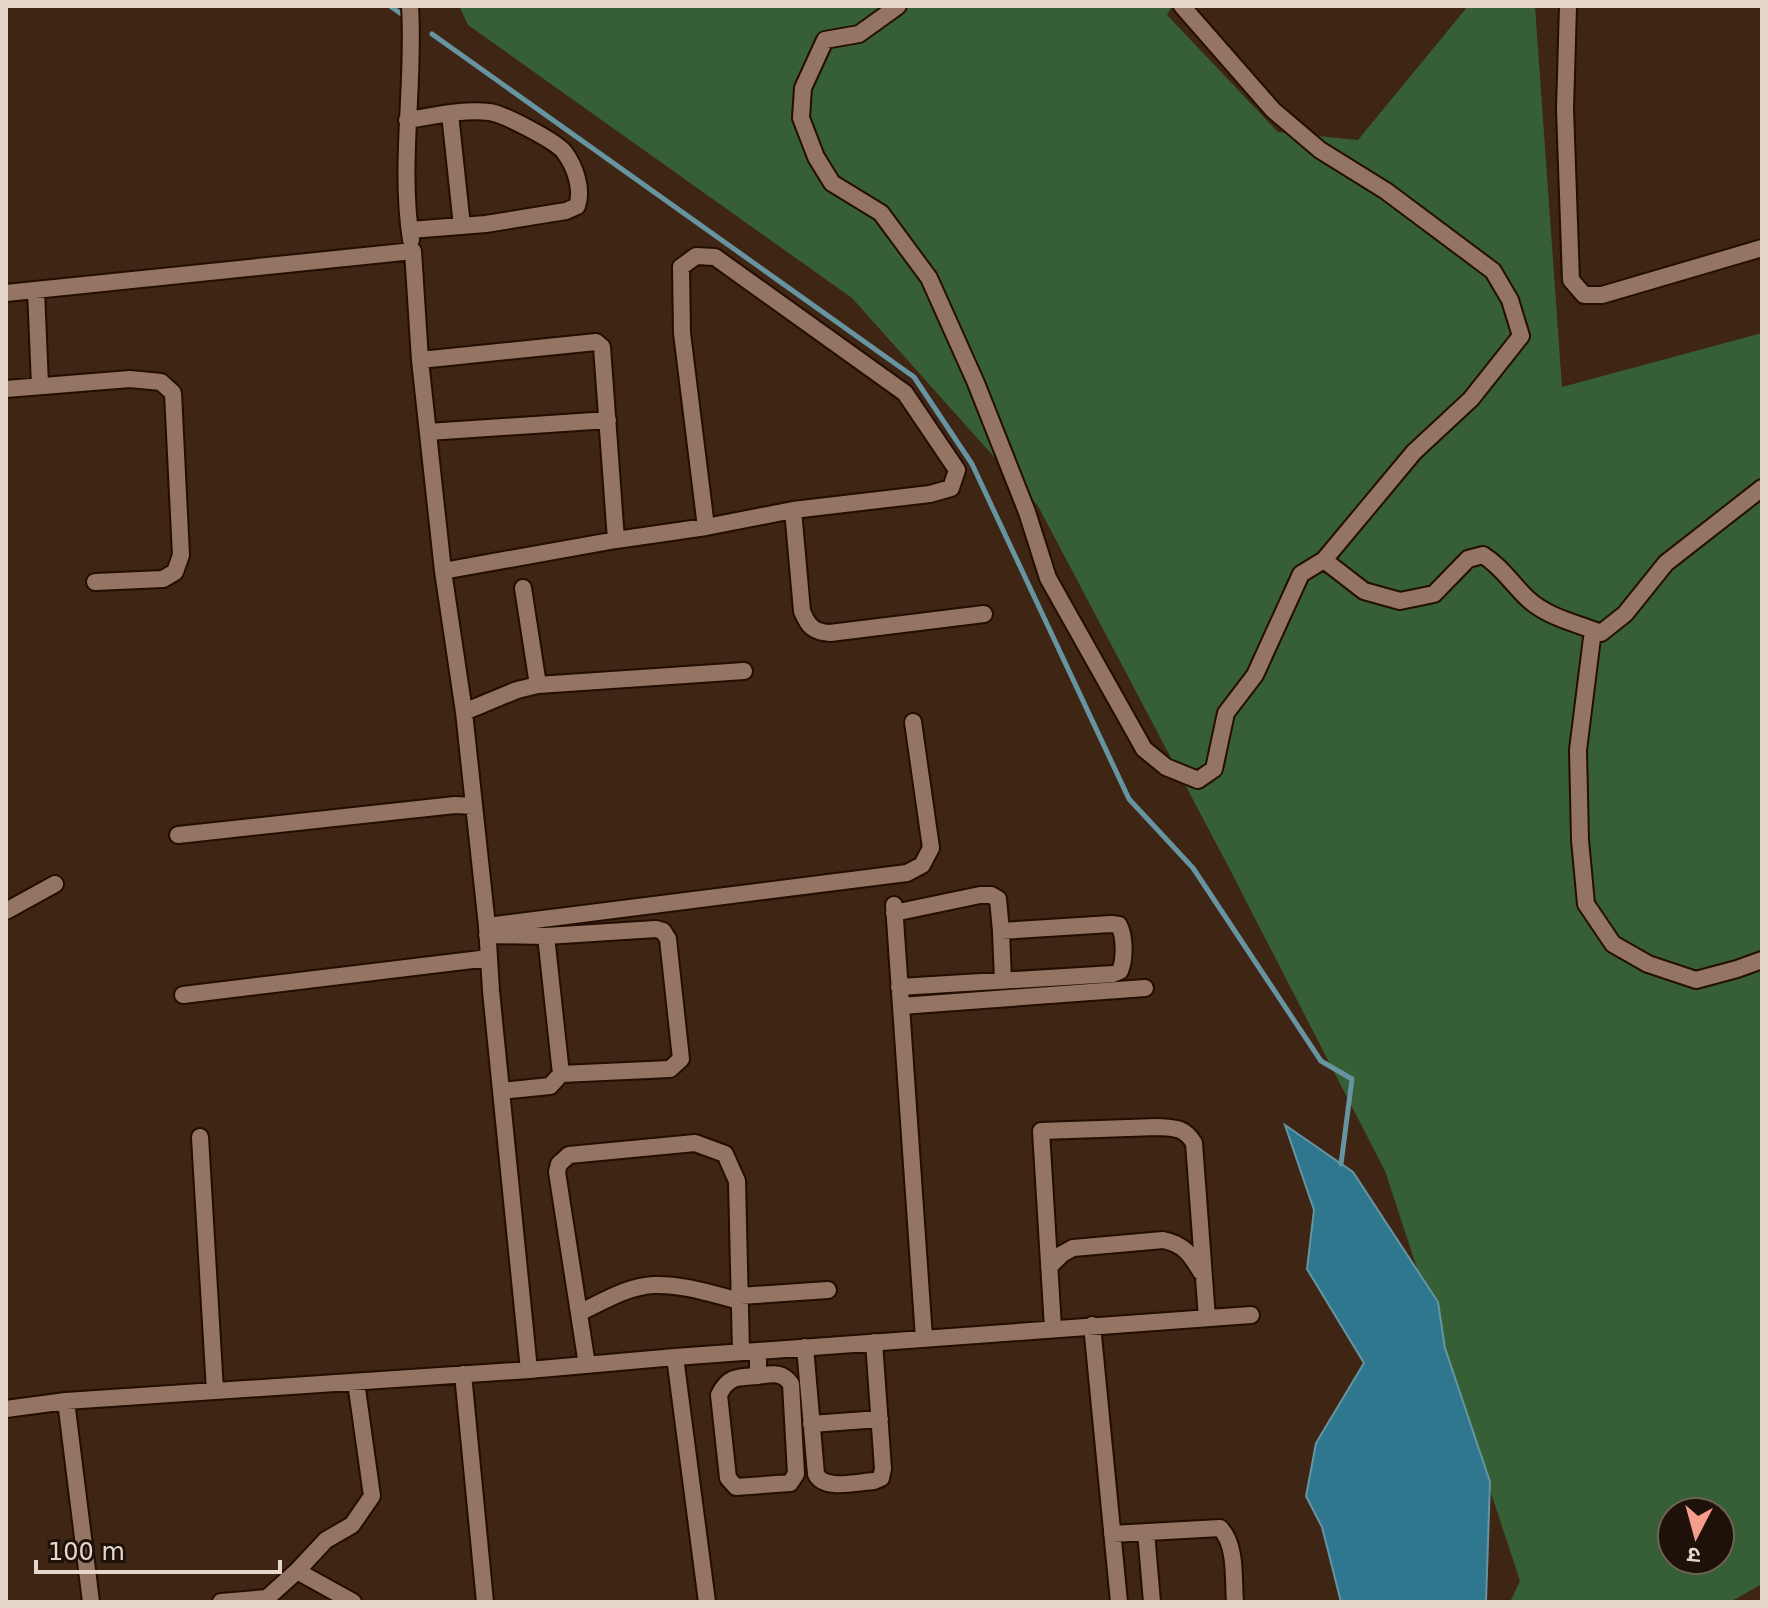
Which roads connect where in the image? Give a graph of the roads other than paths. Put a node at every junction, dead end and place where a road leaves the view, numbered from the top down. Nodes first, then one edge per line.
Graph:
1 (410, 6) edge
2 (898, 6) edge
3 (1182, 6) edge
4 (1568, 6) edge
5 (450, 114) junction
6 (407, 120) junction
7 (462, 226) junction
8 (410, 230) junction
9 (1762, 248) edge
10 (413, 251) junction
11 (36, 290) junction
12 (6, 293) edge
13 (420, 360) junction
14 (40, 385) junction
15 (6, 389) edge
16 (608, 420) junction
17 (428, 432) junction
18 (1762, 488) edge
19 (793, 510) junction
20 (706, 527) junction
21 (616, 540) junction
22 (1324, 560) junction
23 (443, 571) junction
24 (95, 582) dead end
25 (523, 588) dead end
26 (984, 614) dead end
27 (1593, 630) junction
28 (744, 671) dead end
29 (538, 685) junction
30 (464, 712) junction
31 (913, 722) dead end
32 (474, 806) junction
33 (178, 835) dead end
34 (55, 884) dead end
35 (6, 911) edge
36 (487, 931) junction
37 (1001, 931) junction
38 (546, 936) junction
39 (489, 958) junction
40 (1762, 960) edge
41 (1003, 981) junction
42 (899, 987) junction
43 (1145, 988) dead end
44 (183, 995) dead end
45 (901, 1006) junction
46 (561, 1074) junction
47 (501, 1091) junction
48 (200, 1137) dead end
49 (1049, 1267) junction
50 (1204, 1276) junction
51 (828, 1290) dead end
52 (740, 1298) junction
53 (579, 1313) junction
54 (1251, 1315) dead end
55 (1207, 1318) junction
56 (1092, 1325) junction
57 (1053, 1328) junction
58 (924, 1338) junction
59 (874, 1342) junction
60 (805, 1347) junction
61 (749, 1351) junction
62 (675, 1357) junction
63 (587, 1365) junction
64 (529, 1370) junction
65 (463, 1374) junction
66 (758, 1376) junction
67 (356, 1382) junction
68 (215, 1391) junction
69 (66, 1401) junction
70 (6, 1409) edge
71 (880, 1419) junction
72 (811, 1424) junction
73 (1146, 1532) junction
74 (1112, 1534) junction
75 (297, 1571) junction
76 (267, 1600) edge
77 (91, 1602) edge
78 (221, 1602) edge
79 (353, 1602) edge
80 (485, 1602) edge
81 (707, 1602) edge
82 (1119, 1602) edge
83 (1152, 1602) edge
84 (1235, 1602) edge

1 - 6 street
2 - 22 street
3 - 22 street
4 - 9 street
5 - 6 street
5 - 7 street
5 - 7 street
6 - 8 street
7 - 8 street
8 - 10 street
10 - 11 street
10 - 13 street
11 - 12 street
11 - 14 street
13 - 16 street
13 - 17 street
14 - 15 street
14 - 24 street
16 - 17 street
16 - 21 street
17 - 23 street
18 - 27 street
19 - 20 street
19 - 20 street
19 - 26 street
20 - 21 street
21 - 23 street
22 - 27 street
23 - 30 street
25 - 29 street
27 - 40 street
28 - 29 street
29 - 30 street
30 - 32 street
31 - 36 street
32 - 33 street
32 - 36 street
34 - 35 street
36 - 38 street
36 - 39 street
37 - 41 street
37 - 41 street
37 - 42 street
38 - 46 street
38 - 46 street
39 - 44 street
39 - 47 street
41 - 42 street
42 - 45 street
43 - 45 street
45 - 58 street
46 - 47 street
47 - 64 street
48 - 68 street
49 - 50 street
49 - 50 street
49 - 57 street
50 - 55 street
51 - 52 street
52 - 53 street
52 - 53 street
52 - 61 street
53 - 63 street
54 - 55 street
55 - 56 street
56 - 57 street
56 - 74 street
57 - 58 street
58 - 59 street
59 - 60 street
59 - 71 street
60 - 61 street
60 - 72 street
61 - 62 street
61 - 66 street
62 - 63 street
62 - 81 street
63 - 64 street
64 - 65 street
65 - 67 street
65 - 80 street
66 - 66 street
67 - 68 street
67 - 75 street
68 - 69 street
69 - 70 street
69 - 77 street
71 - 72 street
71 - 72 street
73 - 74 street
73 - 83 street
73 - 84 street
74 - 82 street
75 - 76 street
75 - 79 street
76 - 78 street

